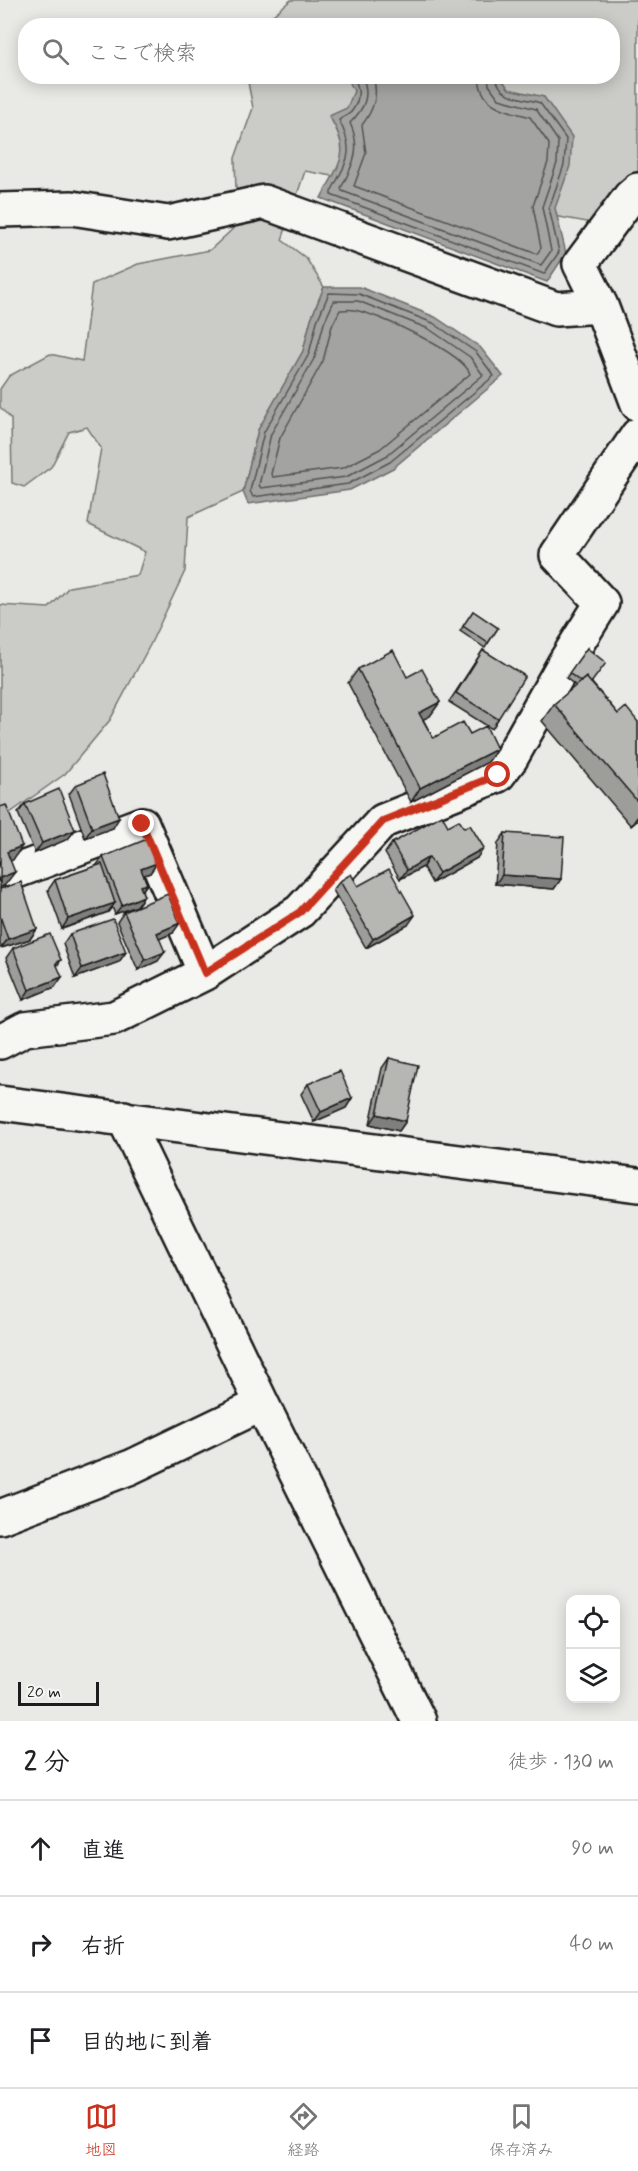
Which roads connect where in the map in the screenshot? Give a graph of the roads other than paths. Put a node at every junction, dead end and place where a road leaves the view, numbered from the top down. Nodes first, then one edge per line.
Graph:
1 (638, 190) edge
2 (0, 210) edge
3 (601, 306) junction
4 (638, 404) edge
5 (638, 435) edge
6 (14, 872) edge
7 (205, 973) junction
8 (0, 1042) edge
9 (0, 1103) edge
10 (124, 1118) junction
11 (638, 1185) edge
12 (262, 1404) junction
13 (0, 1517) edge
14 (419, 1721) edge

1 - 3 street
2 - 3 street
3 - 4 street
5 - 7 street
6 - 7 street
7 - 8 street
9 - 10 street
10 - 11 street
10 - 12 street
12 - 13 street
12 - 14 street

